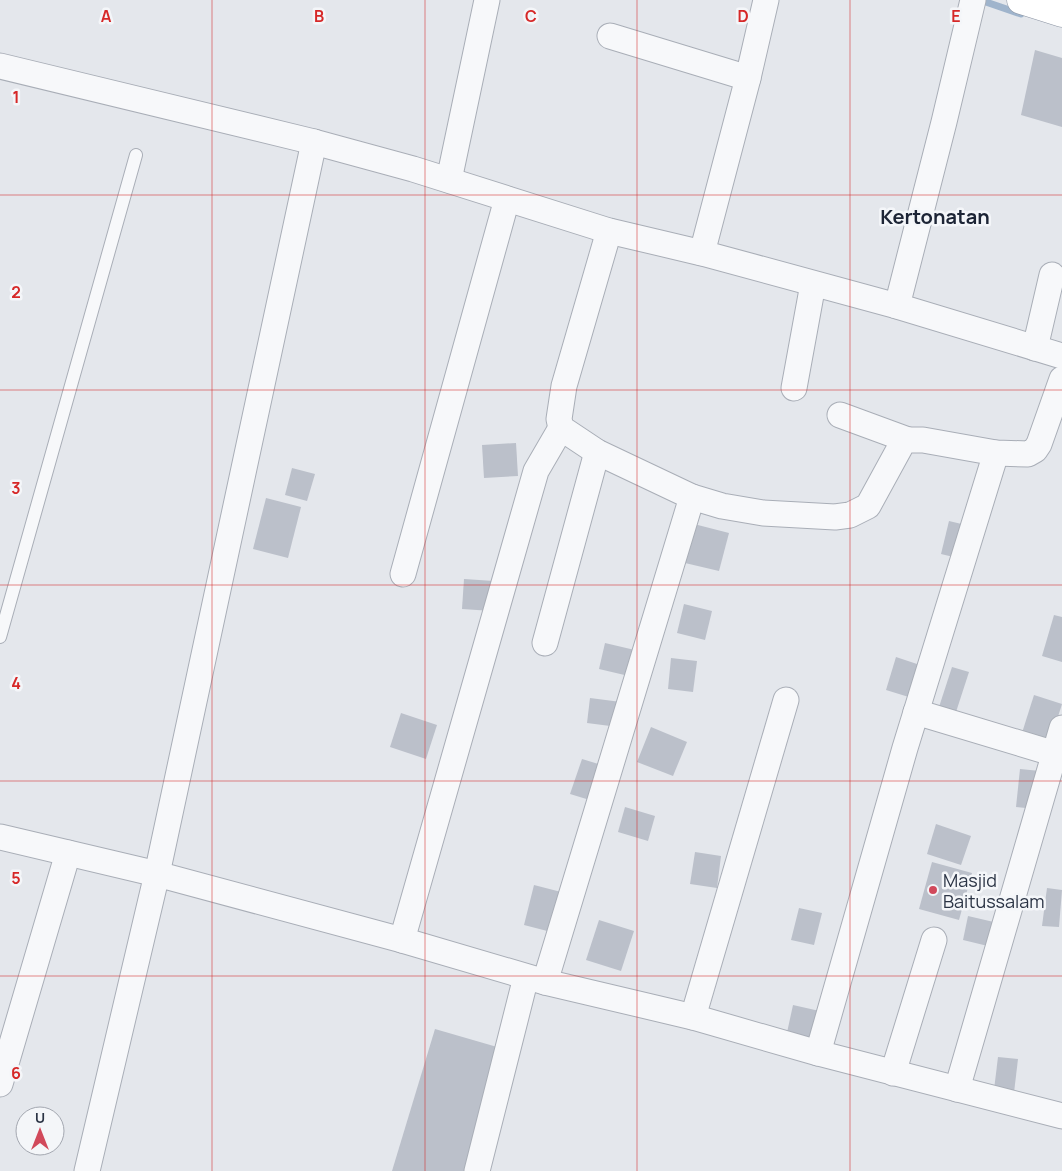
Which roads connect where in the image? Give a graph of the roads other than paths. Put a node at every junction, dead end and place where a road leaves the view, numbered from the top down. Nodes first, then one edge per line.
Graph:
1 (487, 0) edge
2 (766, 0) edge
3 (973, 0) edge
4 (1022, 0) edge
5 (1062, 13) edge
6 (610, 36) dead end
7 (0, 66) edge
8 (748, 78) junction
9 (314, 142) junction
10 (136, 155) dead end
11 (449, 180) junction
12 (507, 199) junction
13 (609, 230) junction
14 (702, 253) junction
15 (1052, 275) dead end
16 (813, 284) junction
17 (897, 306) junction
18 (1036, 341) junction
19 (1062, 356) edge
20 (1062, 379) edge
21 (794, 388) dead end
22 (840, 415) dead end
23 (560, 428) junction
24 (908, 440) junction
25 (597, 452) junction
26 (996, 453) junction
27 (692, 497) junction
28 (403, 574) dead end
29 (0, 637) edge
30 (545, 643) dead end
31 (786, 700) dead end
32 (916, 712) junction
33 (1062, 728) edge
34 (1058, 755) edge
35 (0, 837) edge
36 (68, 853) junction
37 (157, 874) junction
38 (402, 940) junction
39 (934, 940) dead end
40 (536, 979) junction
41 (693, 1017) junction
42 (818, 1053) junction
43 (893, 1073) junction
44 (0, 1084) edge
45 (957, 1089) junction
46 (1062, 1116) edge
47 (87, 1171) edge
48 (477, 1171) edge

1 - 11 street
2 - 8 street
3 - 17 street
4 - 5 highway
6 - 8 street
7 - 9 street
8 - 14 street
9 - 11 street
9 - 37 street
10 - 29 lane
11 - 12 street
12 - 13 street
12 - 28 street
13 - 14 street
13 - 23 street
14 - 16 street
15 - 18 street
16 - 17 street
16 - 21 street
17 - 18 street
18 - 19 street
20 - 26 street
22 - 24 street
23 - 25 street
23 - 38 street
24 - 26 street
24 - 27 street
25 - 27 street
25 - 30 street
26 - 32 street
27 - 40 street
31 - 41 street
32 - 34 street
32 - 42 street
33 - 34 street
34 - 45 street
35 - 36 street
36 - 37 street
36 - 44 street
37 - 38 street
37 - 47 street
38 - 40 street
39 - 43 street
40 - 41 street
40 - 48 street
41 - 42 street
42 - 43 street
43 - 45 street
45 - 46 street

